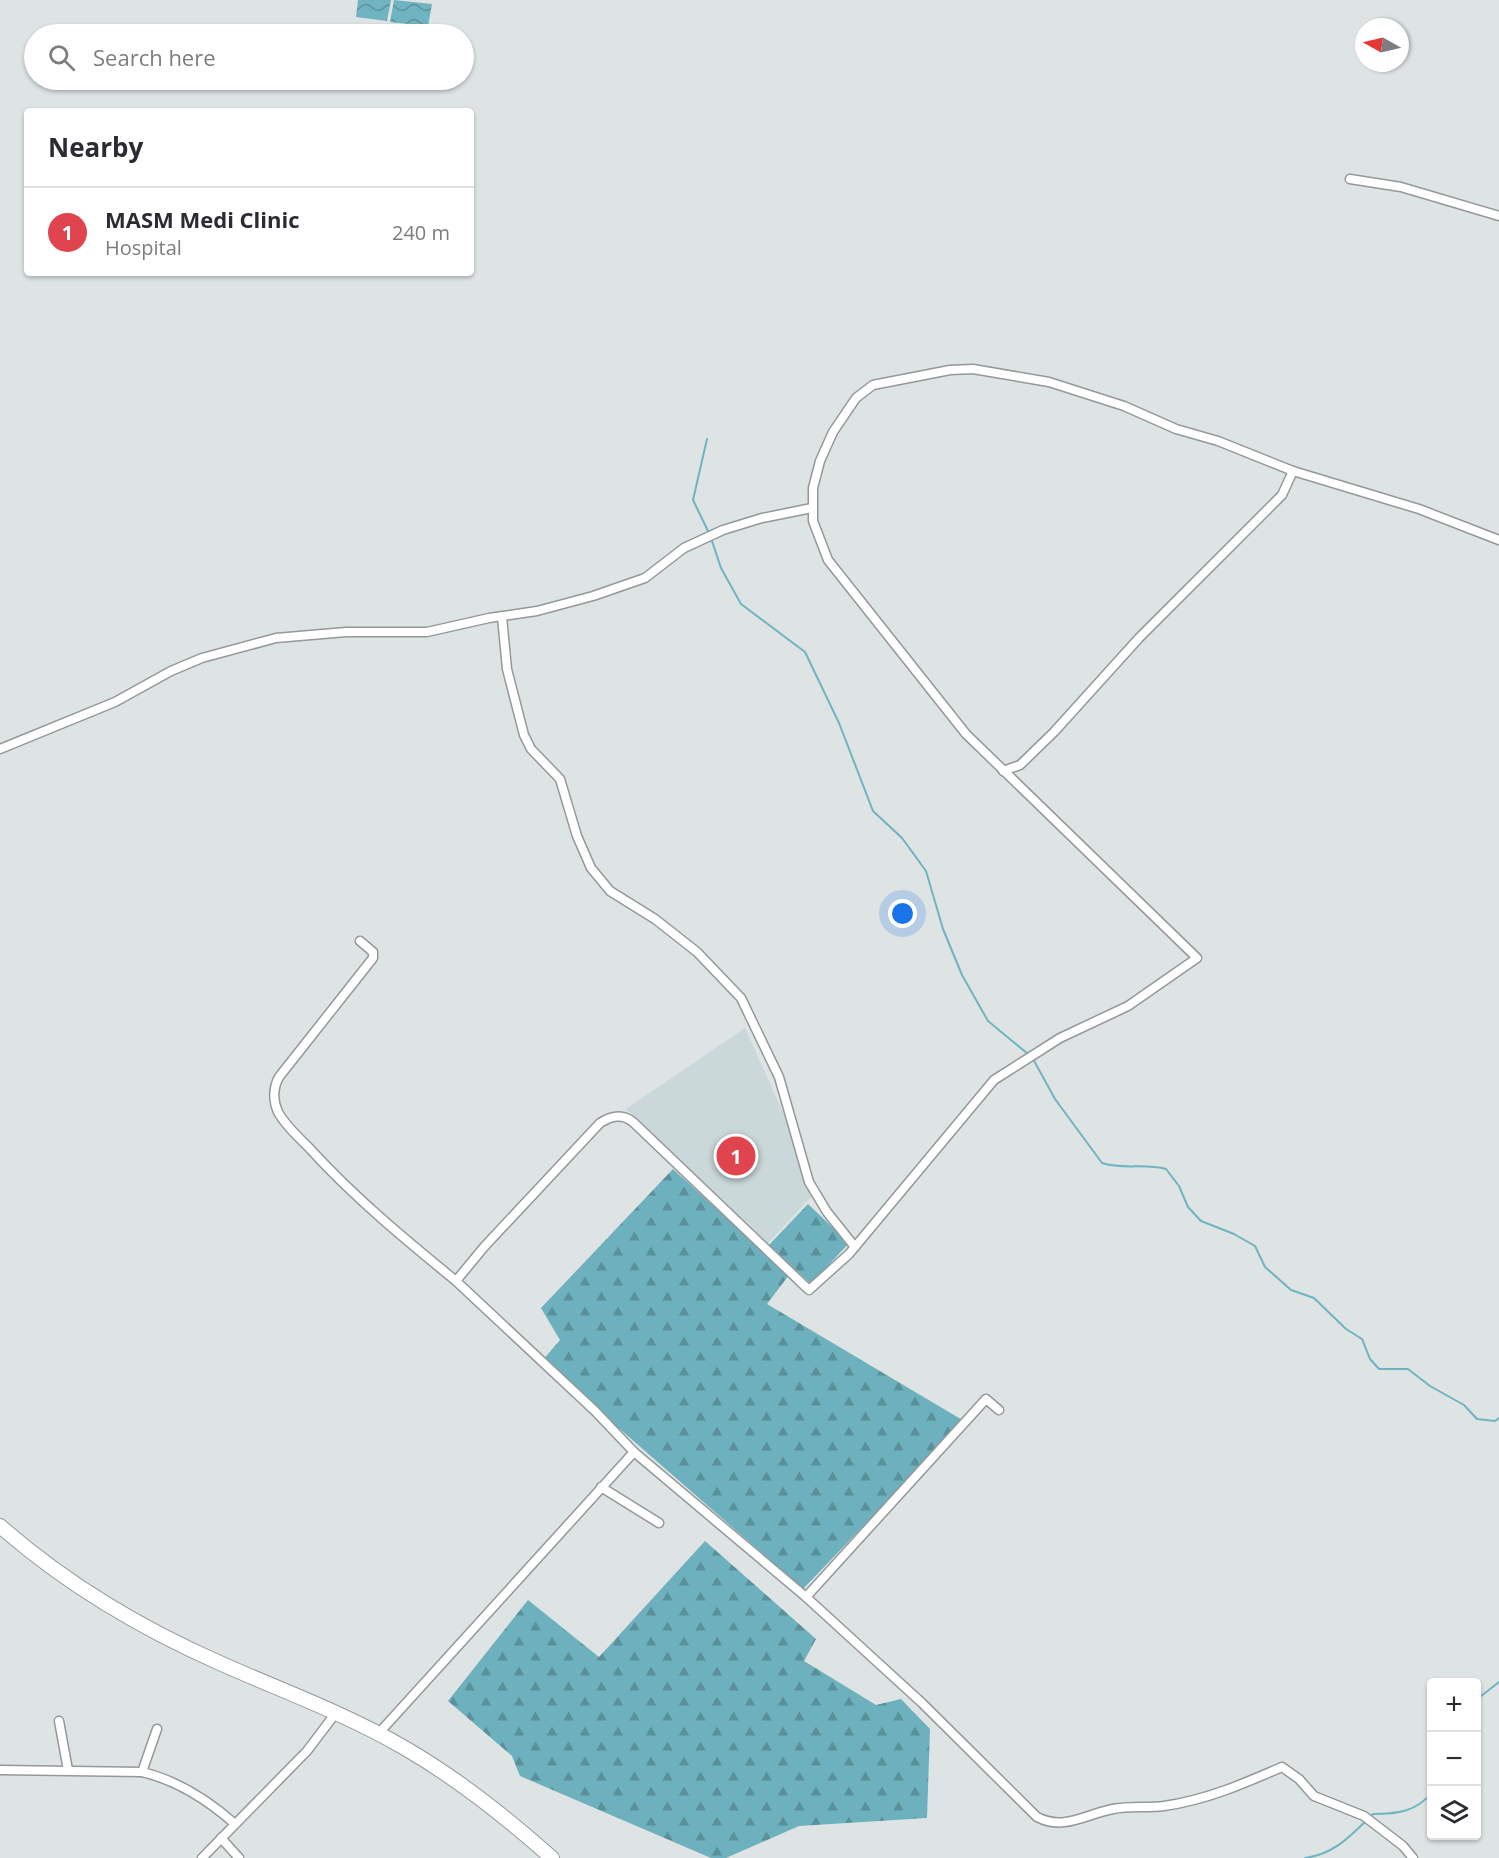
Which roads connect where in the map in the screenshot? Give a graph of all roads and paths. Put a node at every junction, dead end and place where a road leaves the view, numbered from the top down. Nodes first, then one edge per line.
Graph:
1 (1350, 179) dead end
2 (1499, 216) edge
3 (1293, 471) junction
4 (812, 508) junction
5 (1499, 540) edge
6 (502, 616) junction
7 (0, 748) edge
8 (1004, 771) junction
9 (360, 941) dead end
10 (855, 1247) junction
11 (456, 1281) junction
12 (999, 1410) dead end
13 (634, 1452) junction
14 (601, 1487) junction
15 (659, 1523) dead end
16 (0, 1526) edge
17 (806, 1597) junction
18 (335, 1714) junction
19 (58, 1721) dead end
20 (158, 1729) dead end
21 (378, 1734) junction
22 (0, 1770) edge
23 (68, 1770) junction
24 (142, 1772) junction
25 (235, 1824) junction
26 (222, 1838) junction
27 (202, 1858) edge
28 (239, 1858) edge
29 (552, 1858) edge
30 (1413, 1858) edge

1 - 2 street
3 - 4 street
3 - 5 street
3 - 8 street
4 - 6 street
4 - 8 street
6 - 7 street
6 - 10 street
8 - 10 street
9 - 11 street
10 - 11 street
11 - 13 street
12 - 17 street
13 - 14 street
13 - 17 street
14 - 15 street
14 - 21 street
16 - 18 highway
17 - 30 street
18 - 21 highway
18 - 25 street
19 - 23 street
20 - 24 street
21 - 29 highway
22 - 23 street
23 - 24 street
24 - 25 street
25 - 26 street
26 - 27 street
26 - 28 street

